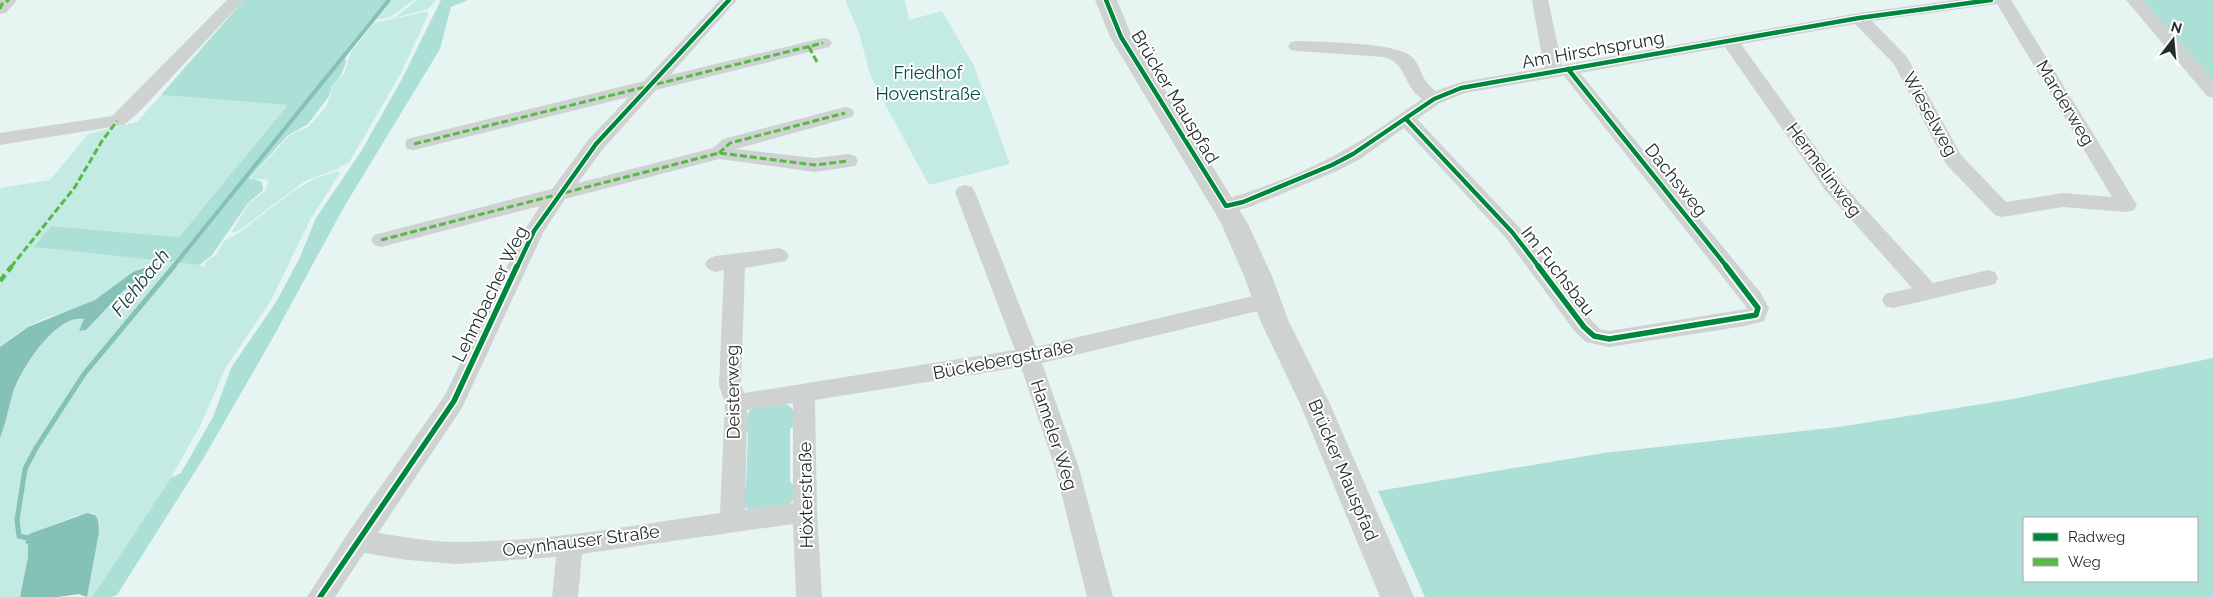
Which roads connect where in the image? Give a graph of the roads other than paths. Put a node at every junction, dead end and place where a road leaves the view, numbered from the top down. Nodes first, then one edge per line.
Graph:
1 (9, 0) edge
2 (236, 0) edge
3 (729, 0) edge
4 (1106, 0) edge
5 (1540, 0) edge
6 (1991, 0) edge
7 (2003, 0) edge
8 (2134, 0) edge
9 (0, 9) edge
10 (1859, 18) junction
11 (1730, 41) junction
12 (1297, 46) dead end
13 (816, 51) dead end
14 (1561, 70) junction
15 (646, 88) junction
16 (2213, 92) edge
17 (1434, 99) junction
18 (845, 113) dead end
19 (1406, 119) junction
20 (0, 139) edge
21 (414, 144) dead end
22 (719, 153) junction
23 (848, 161) dead end
24 (965, 192) dead end
25 (558, 195) junction
26 (1226, 206) junction
27 (2002, 210) joint
28 (381, 240) dead end
29 (779, 256) dead end
30 (1988, 278) dead end
31 (1929, 292) junction
32 (1893, 300) dead end
33 (1266, 301) junction
34 (1758, 311) joint
35 (1029, 357) junction
36 (804, 394) junction
37 (736, 403) junction
38 (805, 512) junction
39 (732, 522) junction
40 (357, 541) junction
41 (570, 545) junction
42 (320, 597) edge
43 (565, 597) edge
44 (809, 597) edge
45 (1100, 597) edge
46 (1397, 597) edge

1 - 9 street
2 - 20 street
3 - 15 street, Lehmbacher Weg
4 - 26 main road, Brücker Mauspfad
5 - 14 street
6 - 10 street, Am Hirschsprung
7 - 27 street, Marderweg
8 - 16 street
10 - 11 street, Am Hirschsprung
10 - 27 street, Wieselweg
11 - 14 street, Am Hirschsprung
11 - 31 street, Hermelinweg
12 - 17 street
13 - 15 street
14 - 17 street, Am Hirschsprung
14 - 34 street, Dachsweg
15 - 21 street
15 - 25 street, Lehmbacher Weg
17 - 19 street, Am Hirschsprung
18 - 22 street, Lehmbacher Weg
19 - 26 street, Am Hirschsprung
19 - 34 street, Im Fuchsbau
22 - 23 street, Lehmbacher Weg
22 - 25 street, Lehmbacher Weg
24 - 35 street, Hameler Weg
25 - 28 street, Lehmbacher Weg
25 - 40 street, Lehmbacher Weg
26 - 33 main road, Brücker Mauspfad
29 - 37 street, Deisterweg
30 - 31 street
31 - 32 street
33 - 35 street, Bückebergstraße
33 - 46 main road, Brücker Mauspfad
35 - 36 street, Bückebergstraße
35 - 45 street, Hameler Weg
36 - 37 street, Bückebergstraße
36 - 38 street, Höxterstraße
37 - 39 street, Deisterweg
38 - 39 street, Oeynhauser Straße
38 - 44 street, Höxterstraße
39 - 41 street, Oeynhauser Straße
40 - 41 street, Oeynhauser Straße
40 - 42 street, Lehmbacher Weg
41 - 43 street

